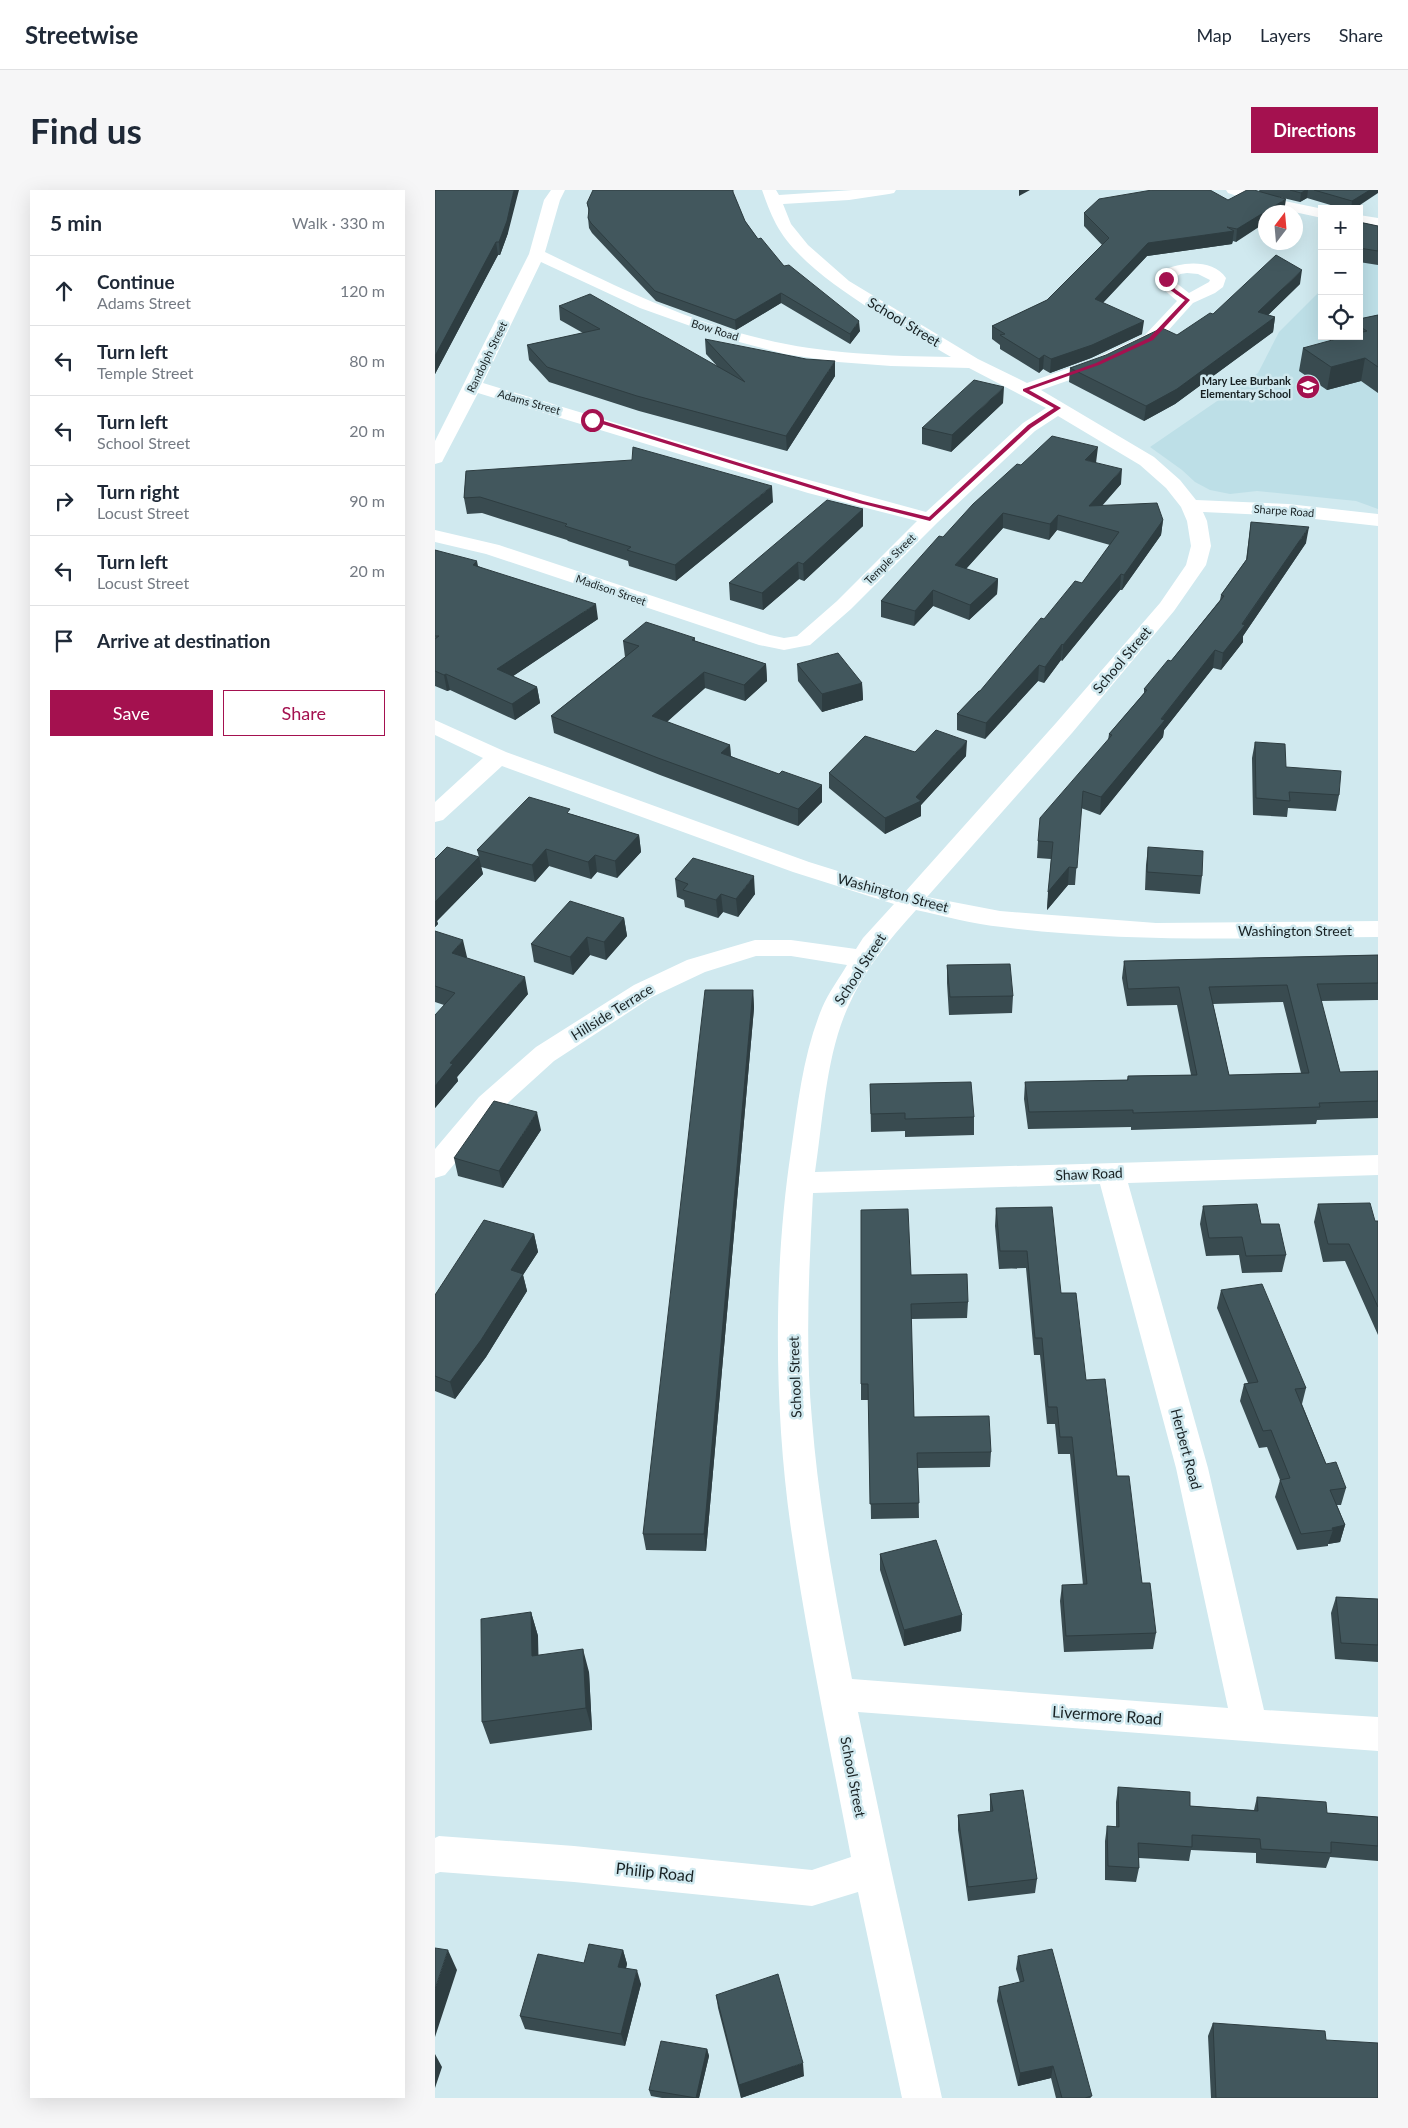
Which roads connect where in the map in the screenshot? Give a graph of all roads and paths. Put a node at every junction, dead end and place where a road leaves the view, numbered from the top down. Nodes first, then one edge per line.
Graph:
1 (558, 190) edge
2 (889, 190) edge
3 (1233, 190) edge
4 (771, 195) edge
5 (1318, 212) edge
6 (1363, 221) edge
7 (1378, 223) edge
8 (537, 254) junction
9 (1187, 300) dead end
10 (972, 363) junction
11 (473, 386) junction
12 (1025, 390) junction
13 (1058, 408) junction
14 (435, 458) edge
15 (1190, 506) junction
16 (930, 519) junction
17 (1378, 520) edge
18 (435, 536) edge
19 (787, 644) joint
20 (435, 728) edge
21 (498, 757) junction
22 (435, 815) edge
23 (909, 901) junction
24 (1378, 930) edge
25 (863, 959) junction
26 (1378, 1165) edge
27 (435, 1168) edge
28 (1111, 1174) junction
29 (800, 1183) junction
30 (837, 1694) junction
31 (1250, 1726) junction
32 (1378, 1734) edge
33 (435, 1856) edge
34 (872, 1868) junction
35 (922, 2098) edge

1 - 8 street
2 - 4 street
3 - 5 street
4 - 10 street, School Street
6 - 7 street
8 - 10 street, Bow Road
8 - 11 street, Randolph Street
9 - 12 street
10 - 12 street, School Street
11 - 14 street, Randolph Street
11 - 16 street, Adams Street
12 - 13 street, School Street
13 - 15 street, School Street
13 - 16 street, Temple Street
15 - 17 street, Sharpe Road
15 - 23 street, School Street
16 - 19 street, Temple Street
18 - 19 street, Madison Street
20 - 21 street, Washington Street
21 - 22 street
21 - 23 street, Washington Street
23 - 24 street, Washington Street
23 - 25 street, School Street
25 - 27 street, Hillside Terrace
25 - 29 street, School Street
26 - 28 street, Shaw Road
28 - 29 street, Shaw Road
28 - 31 street, Herbert Road
29 - 30 street, School Street
30 - 31 street, Livermore Road
30 - 34 street, School Street
31 - 32 street, Livermore Road
33 - 34 street, Philip Road
34 - 35 street, School Street

